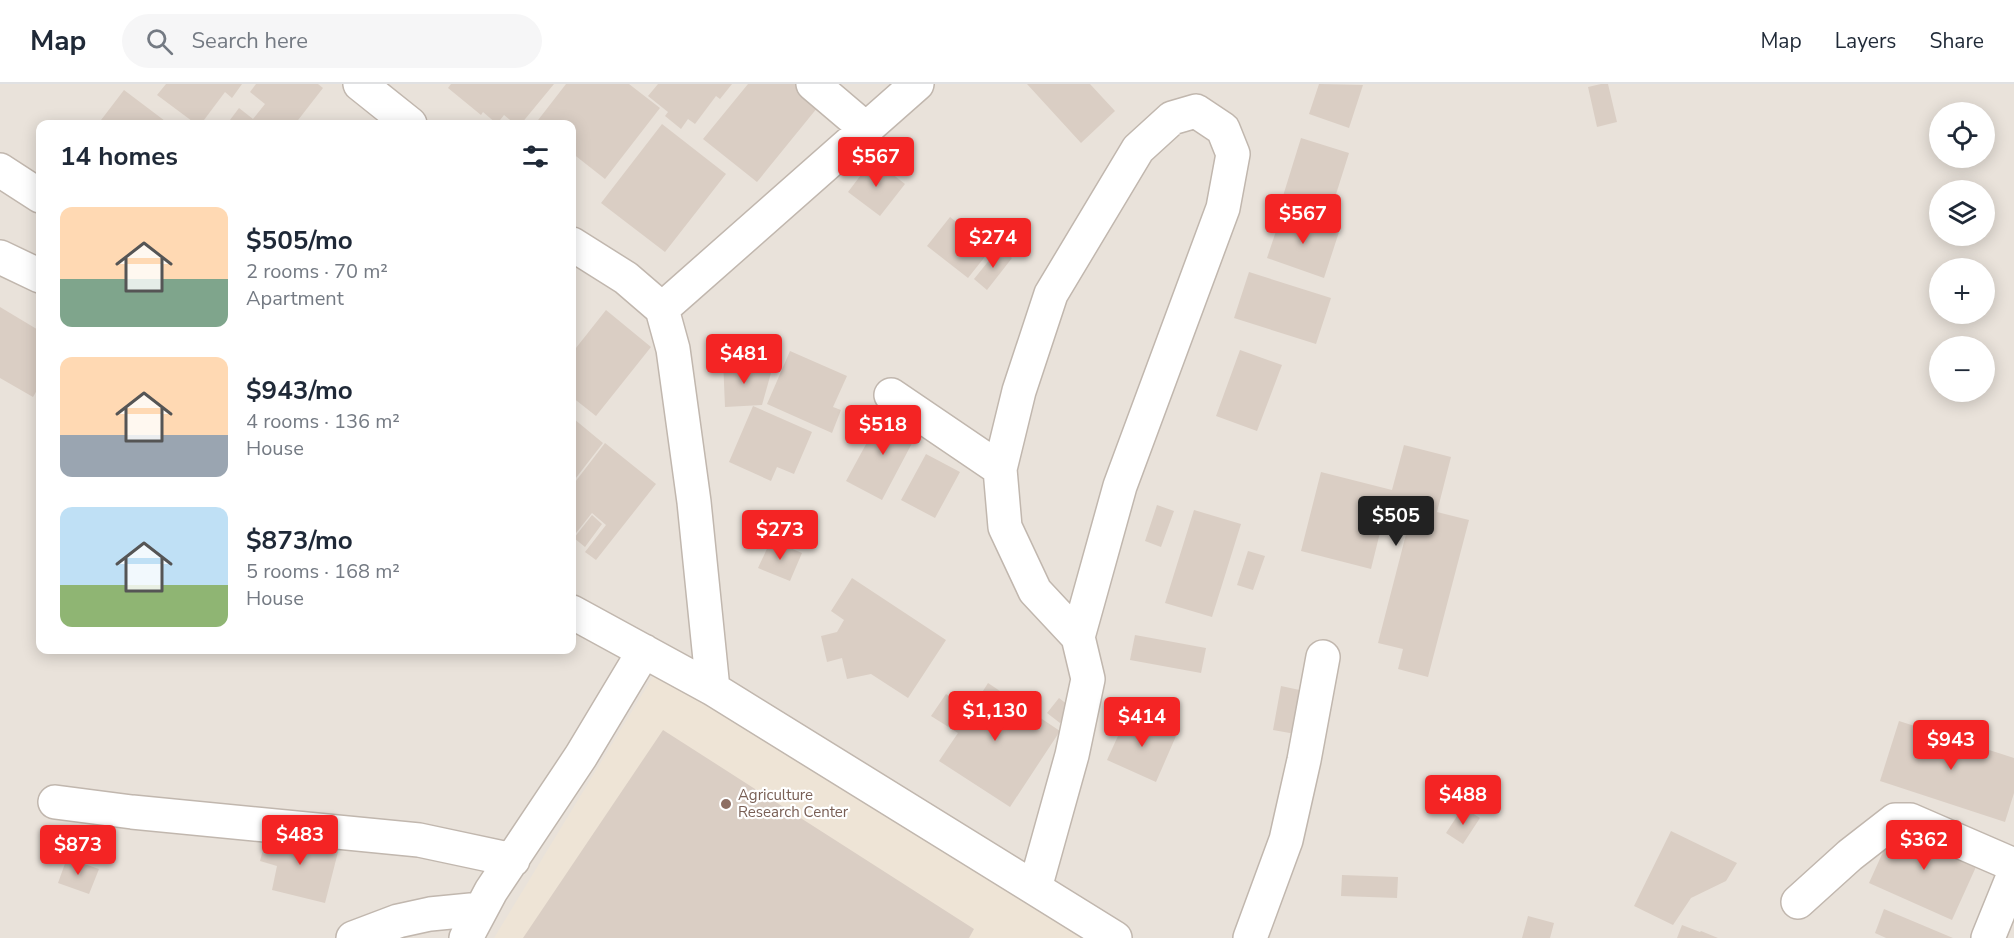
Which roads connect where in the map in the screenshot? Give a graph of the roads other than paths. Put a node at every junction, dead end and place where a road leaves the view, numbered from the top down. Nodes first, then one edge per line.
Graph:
1 (360, 84) edge
2 (813, 84) edge
3 (917, 84) edge
4 (405, 120) edge
5 (866, 129) junction
6 (0, 170) edge
7 (36, 193) edge
8 (576, 247) edge
9 (0, 257) edge
10 (36, 274) edge
11 (662, 309) junction
12 (891, 396) dead end
13 (1000, 469) junction
14 (576, 614) edge
15 (1078, 637) junction
16 (644, 651) junction
17 (1323, 657) dead end
18 (714, 689) junction
19 (55, 802) dead end
20 (513, 860) junction
21 (2014, 865) edge
22 (2014, 874) edge
23 (1035, 888) junction
24 (1797, 902) dead end
25 (481, 909) junction
26 (353, 938) edge
27 (466, 938) edge
28 (1115, 938) edge
29 (1250, 938) edge
30 (1988, 938) edge

1 - 4 street
2 - 5 street
3 - 5 street
5 - 11 street
6 - 7 street
8 - 11 street
9 - 10 street
11 - 18 street
12 - 13 street
13 - 15 street
13 - 15 street
14 - 16 street
15 - 23 street
16 - 18 street
16 - 20 street
17 - 29 street
18 - 23 street
19 - 20 street
20 - 25 street
21 - 24 street
22 - 30 street
23 - 28 street
25 - 26 street
25 - 27 street

